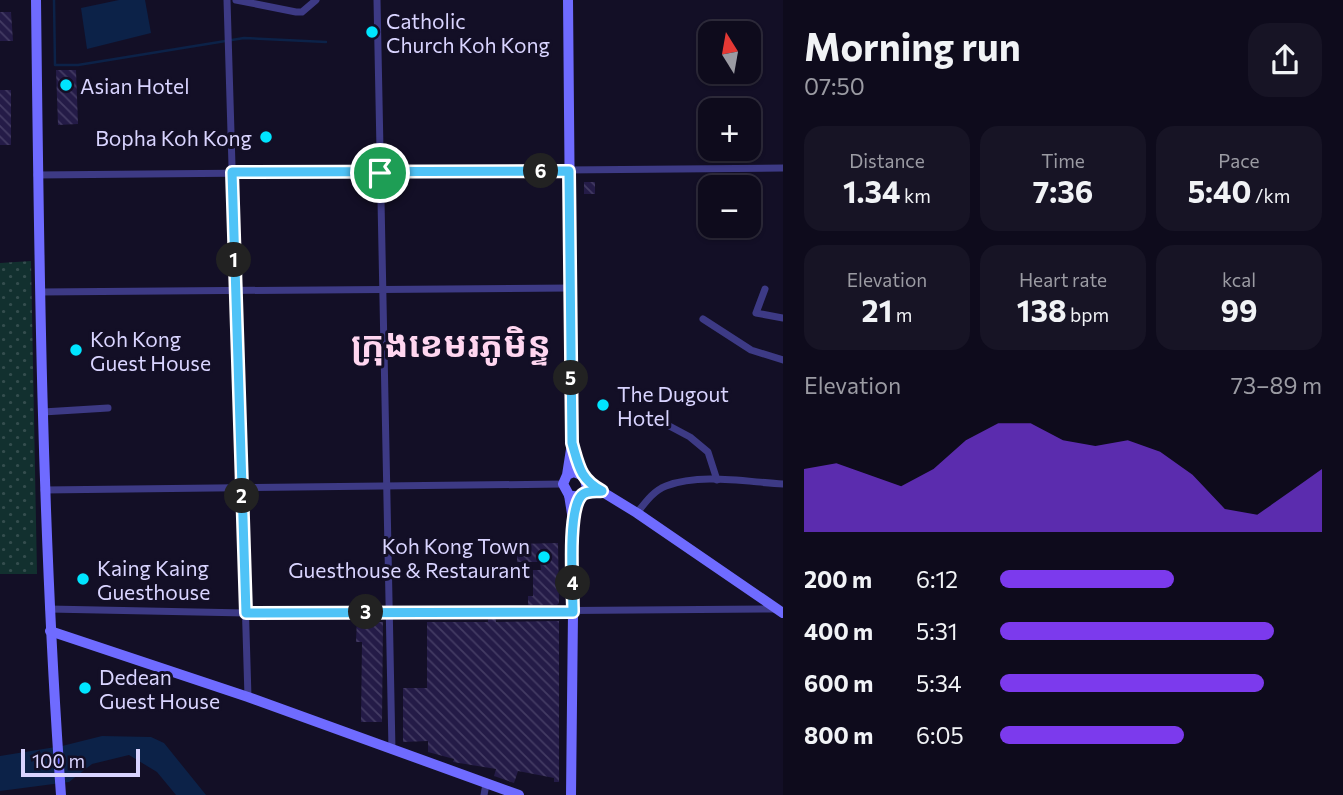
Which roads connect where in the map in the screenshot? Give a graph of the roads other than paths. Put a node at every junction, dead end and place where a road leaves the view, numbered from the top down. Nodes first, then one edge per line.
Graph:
1 (227, 0) edge
2 (236, 0) edge
3 (316, 0) edge
4 (377, 0) edge
5 (568, 0) edge
6 (36, 3) edge
7 (783, 168) edge
8 (569, 171) junction
9 (232, 172) junction
10 (380, 173) junction
11 (37, 175) junction
12 (571, 288) junction
13 (235, 289) junction
14 (383, 289) junction
15 (765, 289) dead end
16 (40, 292) junction
17 (783, 318) edge
18 (703, 319) dead end
19 (783, 360) edge
20 (108, 408) dead end
21 (43, 412) junction
22 (660, 421) dead end
23 (572, 443) junction
24 (581, 473) junction
25 (565, 480) junction
26 (717, 480) junction
27 (783, 484) edge
28 (387, 487) junction
29 (241, 488) junction
30 (44, 490) junction
31 (584, 490) junction
32 (569, 495) junction
33 (637, 513) junction
34 (573, 520) junction
35 (49, 609) junction
36 (780, 611) edge
37 (389, 612) junction
38 (573, 612) junction
39 (246, 613) junction
40 (50, 631) junction
41 (248, 697) junction
42 (392, 750) junction
43 (485, 790) edge
44 (61, 793) edge
45 (519, 795) edge
46 (570, 795) edge

1 - 9 street
2 - 3 street
4 - 10 street
5 - 8 street
6 - 11 street
7 - 8 street
8 - 10 street
8 - 12 street
9 - 10 street
9 - 11 street
9 - 13 street
10 - 14 street
11 - 16 street
12 - 14 street
12 - 23 street
13 - 14 street
13 - 16 street
13 - 29 street
14 - 28 street
15 - 17 street
16 - 21 street
18 - 19 street
20 - 21 street
21 - 30 street
22 - 26 street
23 - 24 street
23 - 25 street
24 - 25 street
24 - 31 street
25 - 28 street
25 - 32 street
26 - 27 street
26 - 33 street
28 - 29 street
28 - 37 street
29 - 30 street
29 - 39 street
30 - 35 street
31 - 32 street
31 - 33 street
31 - 34 street
32 - 34 street
33 - 36 street
34 - 38 street
35 - 39 street
35 - 40 street
36 - 38 street
37 - 38 street
37 - 39 street
37 - 42 street
38 - 46 street
39 - 41 street
40 - 41 street
40 - 44 street
41 - 42 street
42 - 43 street
43 - 45 street

